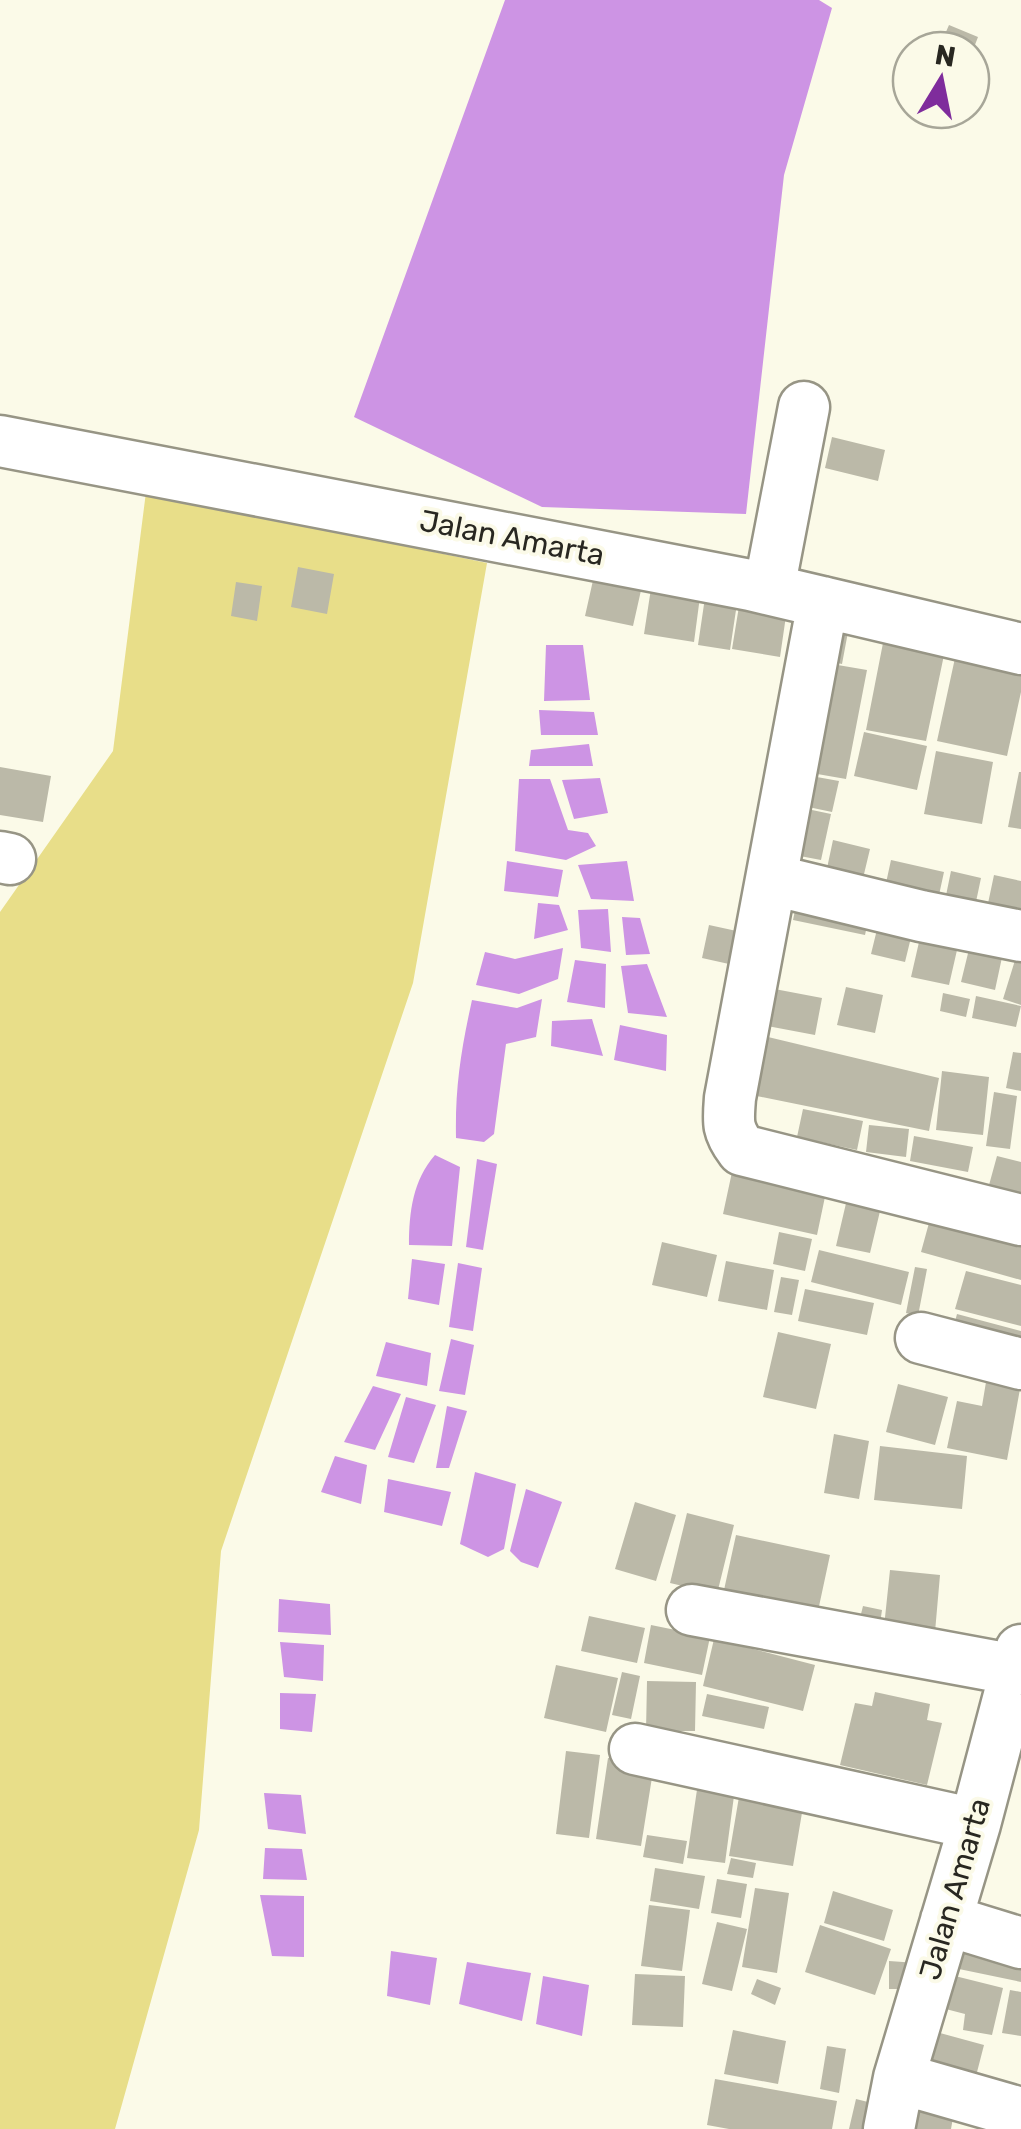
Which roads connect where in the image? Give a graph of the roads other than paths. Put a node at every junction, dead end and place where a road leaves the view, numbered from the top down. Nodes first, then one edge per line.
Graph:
1 (804, 407) dead end
2 (0, 440) edge
3 (759, 587) junction
4 (823, 602) junction
5 (1021, 649) edge
6 (772, 880) junction
7 (1021, 936) edge
8 (1021, 1220) edge
9 (921, 1338) dead end
10 (1021, 1364) edge
11 (692, 1610) dead end
12 (1018, 1660) edge
13 (1011, 1730) edge
14 (635, 1749) dead end
15 (975, 1824) junction
16 (946, 1920) junction
17 (1021, 1944) edge
18 (900, 2078) junction
19 (1021, 2113) edge
20 (889, 2129) edge

1 - 3 street
2 - 3 street, Jalan Amarta
3 - 4 street, Jalan Amarta
4 - 5 street, Jalan Amarta
4 - 6 street
6 - 7 street
6 - 8 street
9 - 10 street
11 - 12 street
12 - 13 street, Jalan Amarta
13 - 15 street, Jalan Amarta
14 - 15 street
15 - 16 street, Jalan Amarta
16 - 17 street
16 - 18 street, Jalan Amarta
18 - 19 street
18 - 20 street, Jalan Amarta

